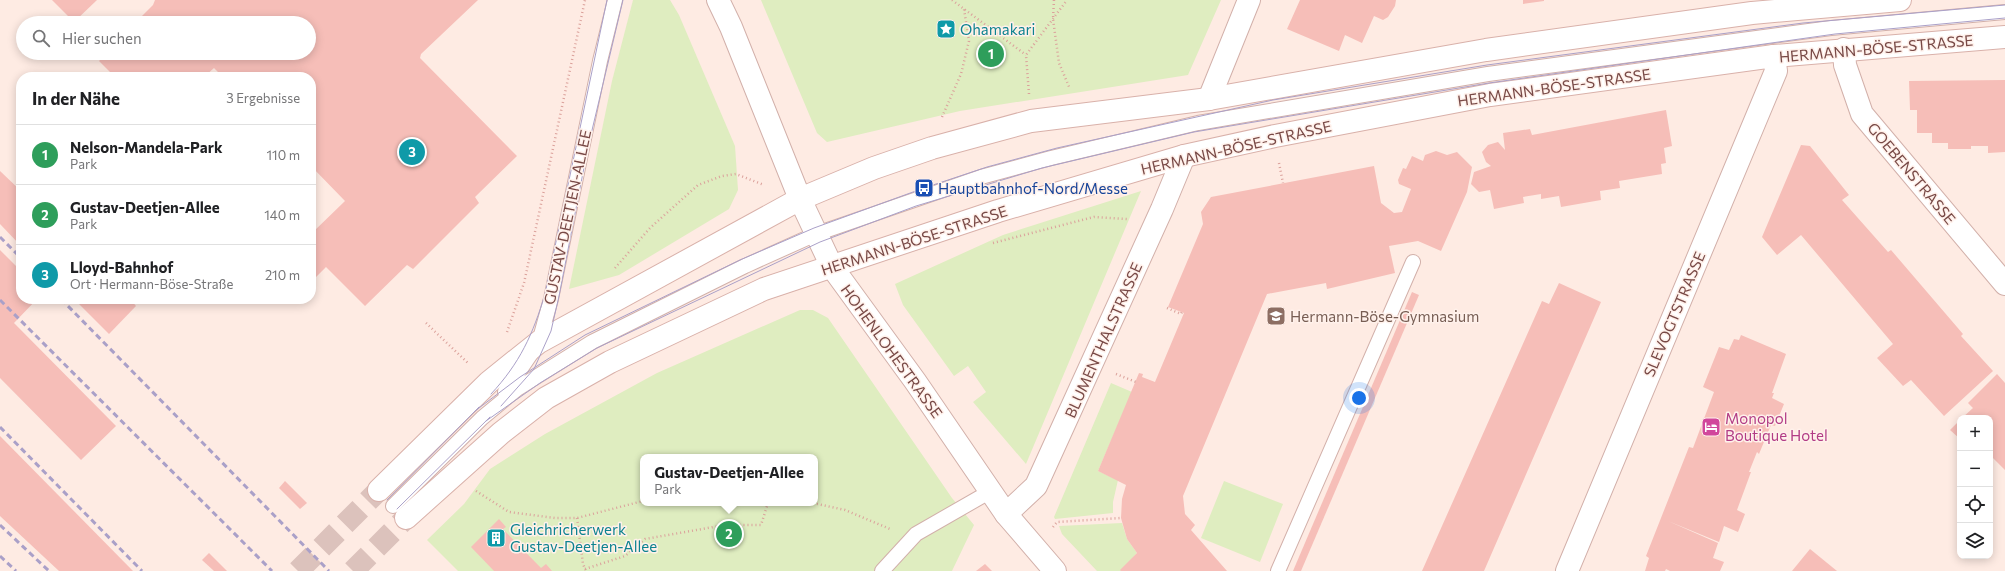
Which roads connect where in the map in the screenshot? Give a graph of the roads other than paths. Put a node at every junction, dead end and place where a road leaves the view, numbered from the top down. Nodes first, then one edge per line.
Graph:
1 (616, 0) edge
2 (718, 0) edge
3 (1249, 0) edge
4 (1900, 0) edge
5 (1819, 3) edge
6 (2005, 12) edge
7 (2005, 37) edge
8 (1844, 49) junction
9 (1774, 56) junction
10 (1209, 99) junction
11 (1184, 156) junction
12 (800, 199) junction
13 (816, 234) junction
14 (1413, 262) dead end
15 (832, 267) junction
16 (2005, 284) edge
17 (539, 342) junction
18 (482, 418) junction
19 (379, 490) tunnel mouth
20 (991, 491) junction
21 (400, 512) joint
22 (1006, 514) junction
23 (882, 571) edge
24 (1055, 571) edge
25 (1278, 571) edge
26 (1567, 571) edge

1 - 17 lane, GUSTAV-DEETJEN-ALLEE
2 - 12 main road, HOHENLOHESTRASSE
3 - 10 main road
4 - 5 main road
5 - 10 main road
6 - 13 lane
7 - 8 main road, HERMANN-BÖSE-STRASSE
8 - 9 main road, HERMANN-BÖSE-STRASSE
8 - 16 main road, GOEBENSTRASSE
9 - 11 main road, HERMANN-BÖSE-STRASSE
9 - 26 main road, SLEVOGTSTRASSE
10 - 12 main road
11 - 15 main road, HERMANN-BÖSE-STRASSE
11 - 22 main road, BLUMENTHALSTRASSE
12 - 13 main road, HOHENLOHESTRASSE
12 - 17 main road
13 - 15 main road, HOHENLOHESTRASSE
13 - 18 lane
14 - 25 lane
15 - 20 main road, HOHENLOHESTRASSE
15 - 21 main road, HERMANN-BÖSE-STRASSE
17 - 18 lane, GUSTAV-DEETJEN-ALLEE
17 - 19 main road
18 - 21 lane
20 - 22 main road, HOHENLOHESTRASSE
20 - 23 lane
22 - 24 main road, HOHENLOHESTRASSE

